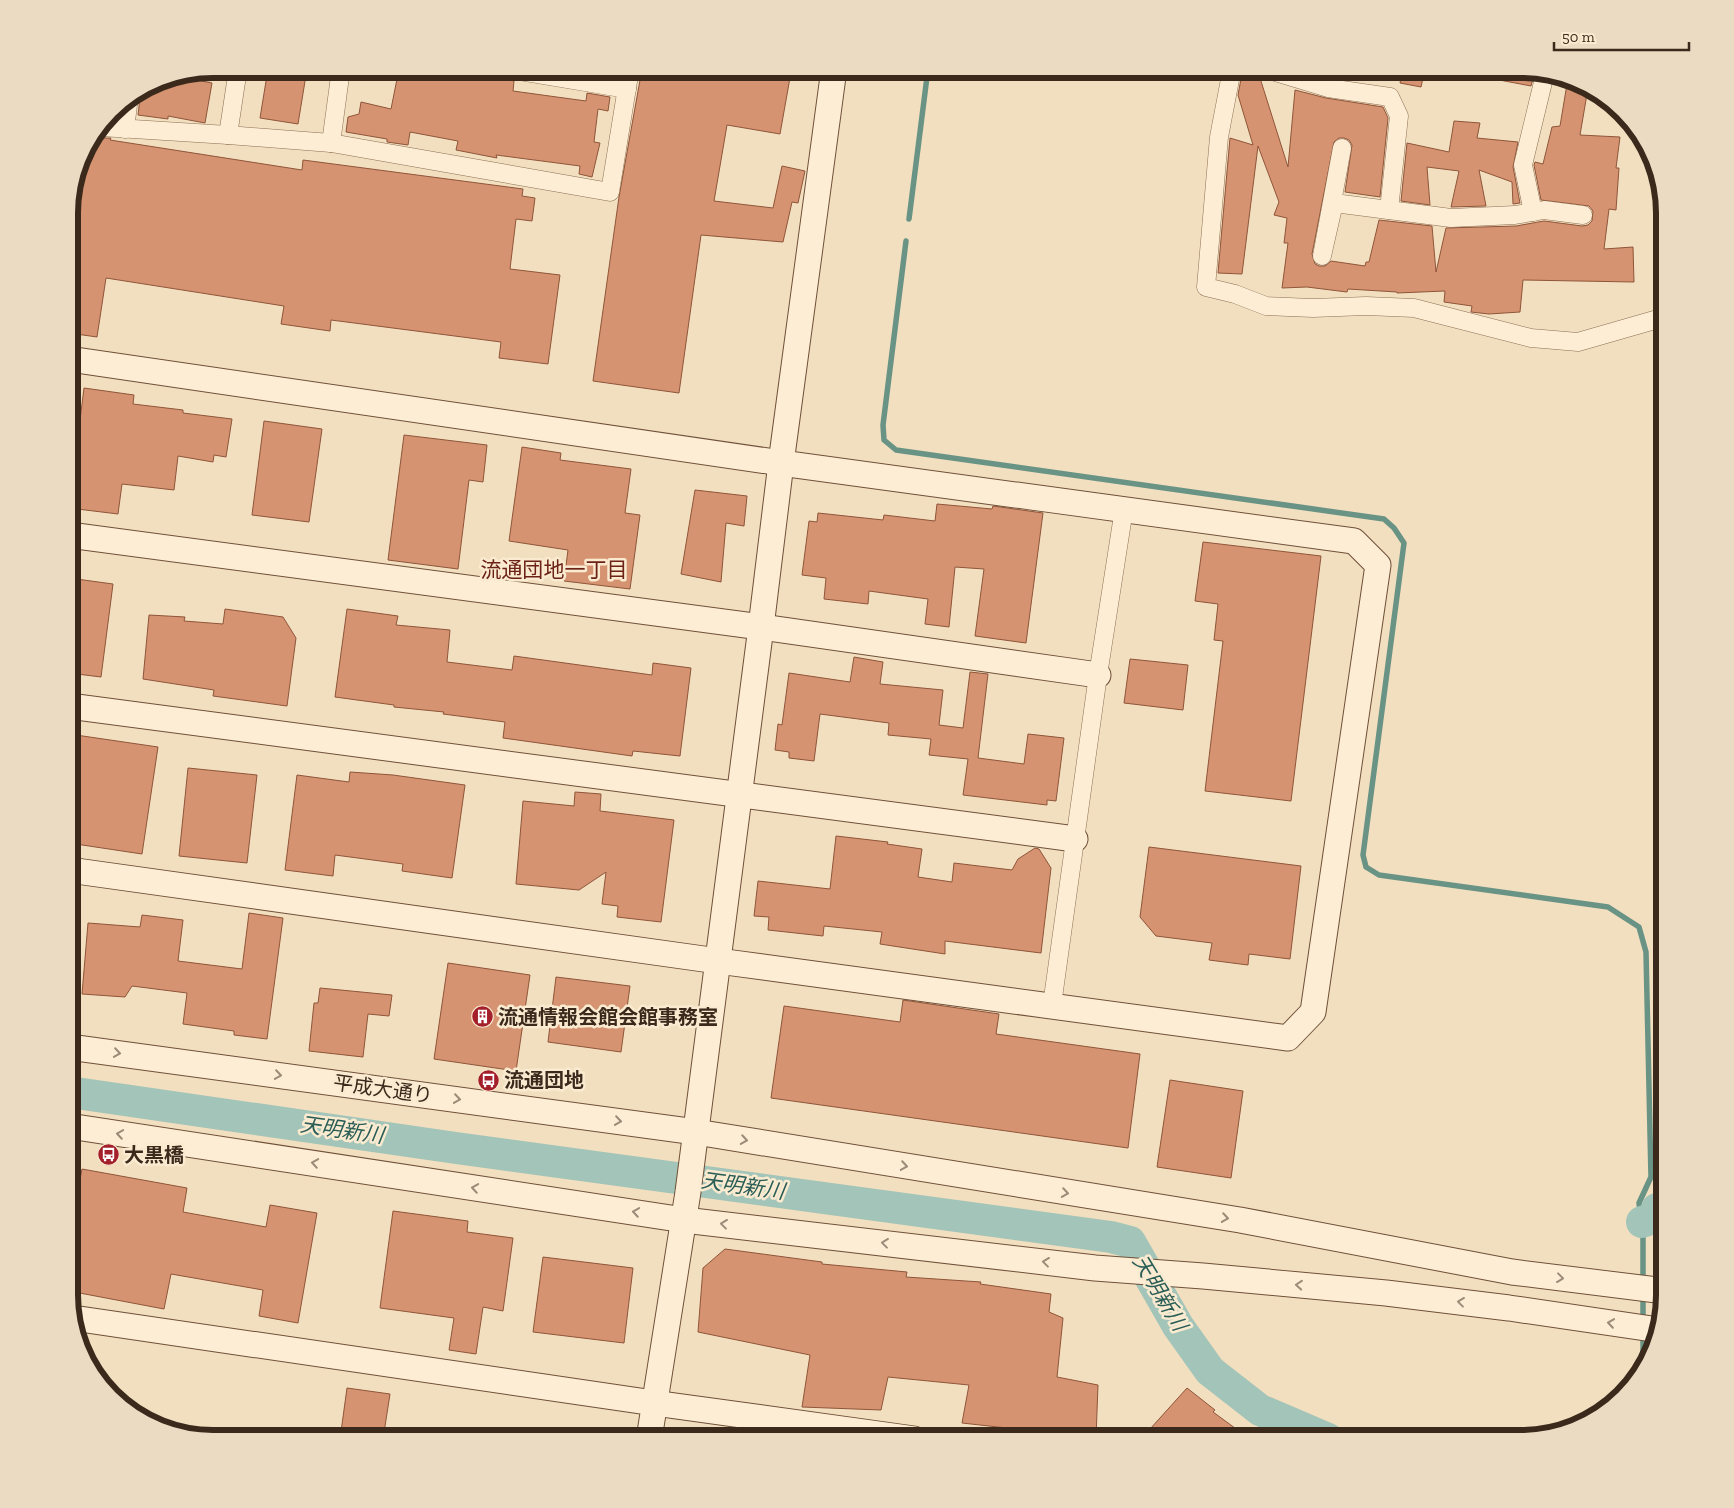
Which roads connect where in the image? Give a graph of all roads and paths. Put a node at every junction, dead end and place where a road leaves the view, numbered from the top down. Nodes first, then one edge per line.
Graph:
1 (237, 78) edge
2 (340, 78) edge
3 (561, 78) edge
4 (629, 78) edge
5 (833, 78) edge
6 (1230, 78) edge
7 (1295, 78) edge
8 (1544, 80) edge
9 (627, 89) junction
10 (128, 107) edge
11 (107, 128) edge
12 (125, 129) junction
13 (228, 134) junction
14 (332, 143) junction
15 (1342, 148) dead end
16 (1389, 210) junction
17 (1533, 212) junction
18 (1583, 216) dead end
19 (1656, 320) edge
20 (78, 361) edge
21 (780, 463) junction
22 (1124, 509) junction
23 (78, 536) edge
24 (762, 627) junction
25 (1098, 675) junction
26 (78, 707) edge
27 (739, 793) junction
28 (1075, 838) junction
29 (78, 871) edge
30 (718, 961) junction
31 (1052, 1005) junction
32 (78, 1048) edge
33 (78, 1127) edge
34 (695, 1139) junction
35 (684, 1220) junction
36 (1656, 1290) edge
37 (80, 1319) edge
38 (1652, 1329) edge
39 (654, 1403) junction
40 (650, 1430) edge
41 (849, 1430) edge

1 - 13 street
2 - 14 street
3 - 9 street
4 - 9 street
5 - 21 street
6 - 19 street
7 - 16 street
8 - 17 street
9 - 14 street
10 - 12 street
11 - 12 street
12 - 13 street
13 - 14 street
15 - 16 street
16 - 17 street
17 - 18 street
20 - 21 street
21 - 22 street
21 - 24 street
22 - 25 street
22 - 31 street
23 - 24 street
24 - 25 street
24 - 27 street
25 - 28 street
26 - 27 street
27 - 28 street
27 - 30 street
28 - 31 street
29 - 30 street
30 - 31 street
30 - 34 street
32 -> 34 street, 平成大通り
35 -> 33 street
34 - 35 street
34 -> 36 street, 平成大通り
38 -> 35 street
35 - 39 street
37 - 39 street
39 - 40 street
39 - 41 street

